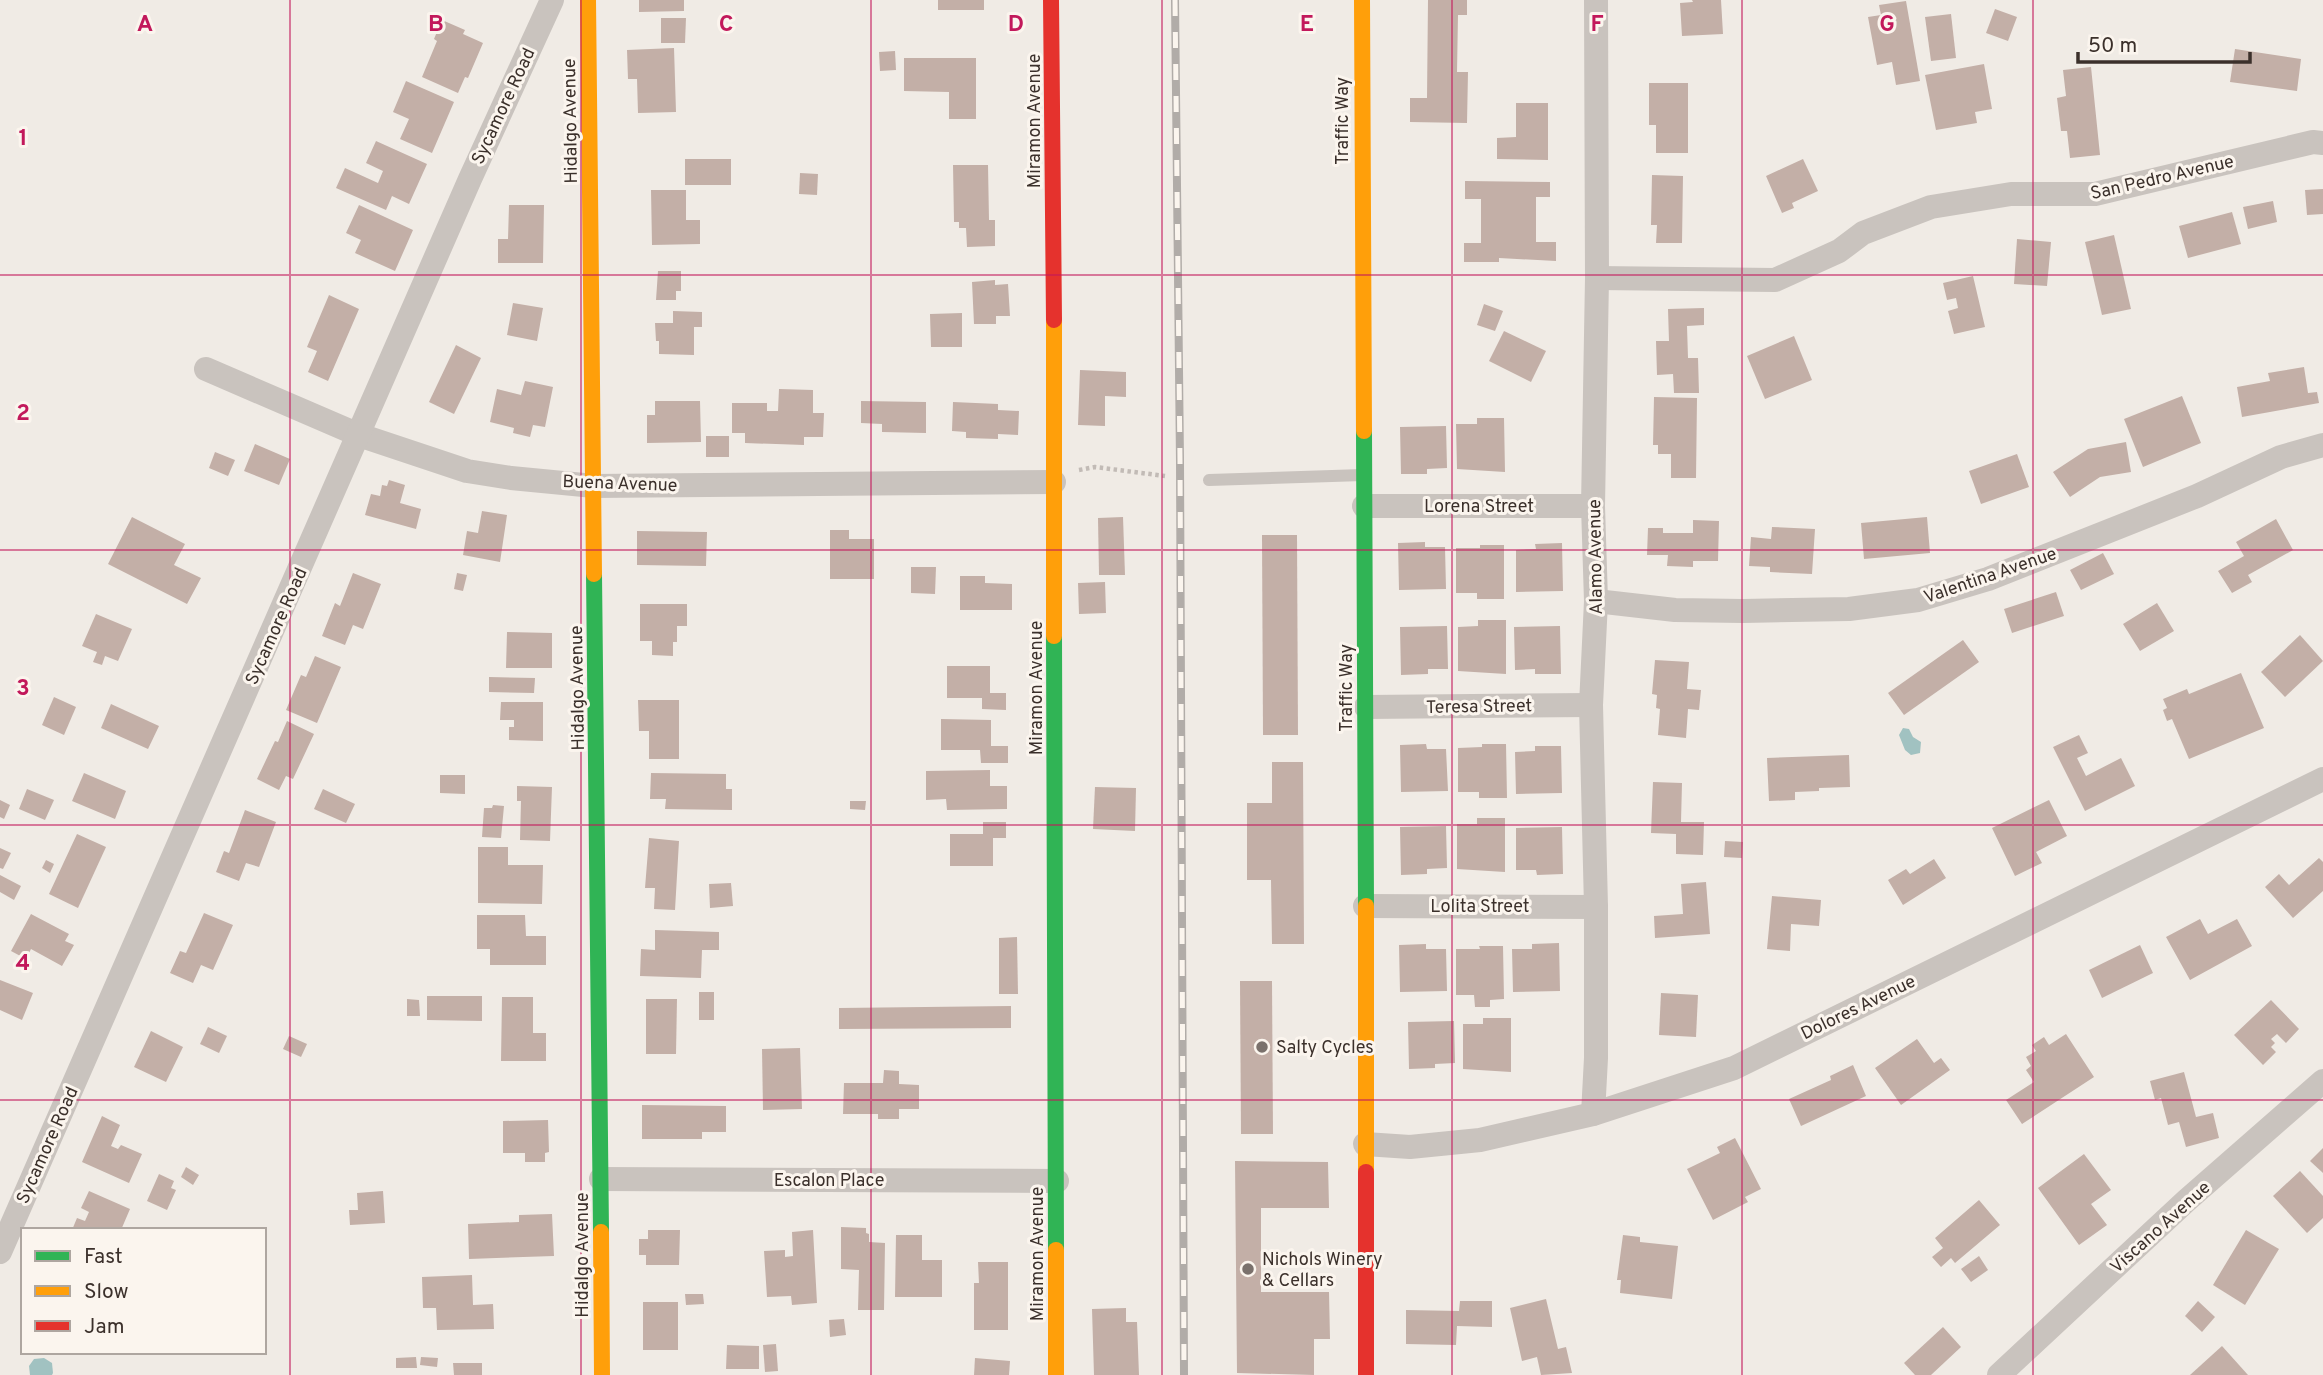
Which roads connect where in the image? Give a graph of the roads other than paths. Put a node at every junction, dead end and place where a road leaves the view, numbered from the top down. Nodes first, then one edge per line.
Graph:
1 (552, 0) edge
2 (588, 0) edge
3 (1051, 0) edge
4 (1362, 0) edge
5 (1596, 0) edge
6 (2323, 143) edge
7 (1597, 278) junction
8 (206, 369) dead end
9 (359, 435) junction
10 (2323, 445) edge
11 (1364, 475) junction
12 (1054, 477) junction
13 (1209, 480) dead end
14 (594, 486) junction
15 (1364, 506) junction
16 (1594, 506) junction
17 (1597, 601) junction
18 (1591, 705) junction
19 (1366, 707) junction
20 (2323, 779) edge
21 (1364, 906) junction
22 (1596, 907) junction
23 (2323, 1081) edge
24 (1592, 1114) junction
25 (1366, 1144) junction
26 (601, 1179) junction
27 (1057, 1181) junction
28 (0, 1252) edge
29 (602, 1375) edge
30 (1056, 1375) edge
31 (1366, 1375) edge
32 (1998, 1375) edge

1 - 9 street, Sycamore Road
2 - 14 street, Hidalgo Avenue
3 - 12 street, Miramon Avenue
4 - 11 street, Traffic Way
5 - 7 street, Alamo Avenue
6 - 7 street, San Pedro Avenue
7 - 16 street, Alamo Avenue
8 - 9 street, Buena Avenue
9 - 14 street, Buena Avenue
9 - 28 street, Sycamore Road
10 - 17 street, Valentina Avenue
11 - 13 lane
11 - 15 street, Traffic Way
12 - 14 street, Buena Avenue
12 - 27 street, Miramon Avenue
14 - 26 street, Hidalgo Avenue
15 - 16 street, Lorena Street
15 - 19 street, Traffic Way
16 - 17 street, Alamo Avenue
17 - 18 street, Alamo Avenue
18 - 19 street, Teresa Street
18 - 22 street, Alamo Avenue
19 - 21 street, Traffic Way
20 - 24 street, Dolores Avenue
21 - 22 street, Lolita Street
21 - 25 street, Traffic Way
22 - 24 street, Alamo Avenue
23 - 32 street, Viscano Avenue
24 - 25 street, Dolores Avenue
25 - 31 street, Traffic Way
26 - 27 street, Escalon Place
26 - 29 street, Hidalgo Avenue
27 - 30 street, Miramon Avenue

